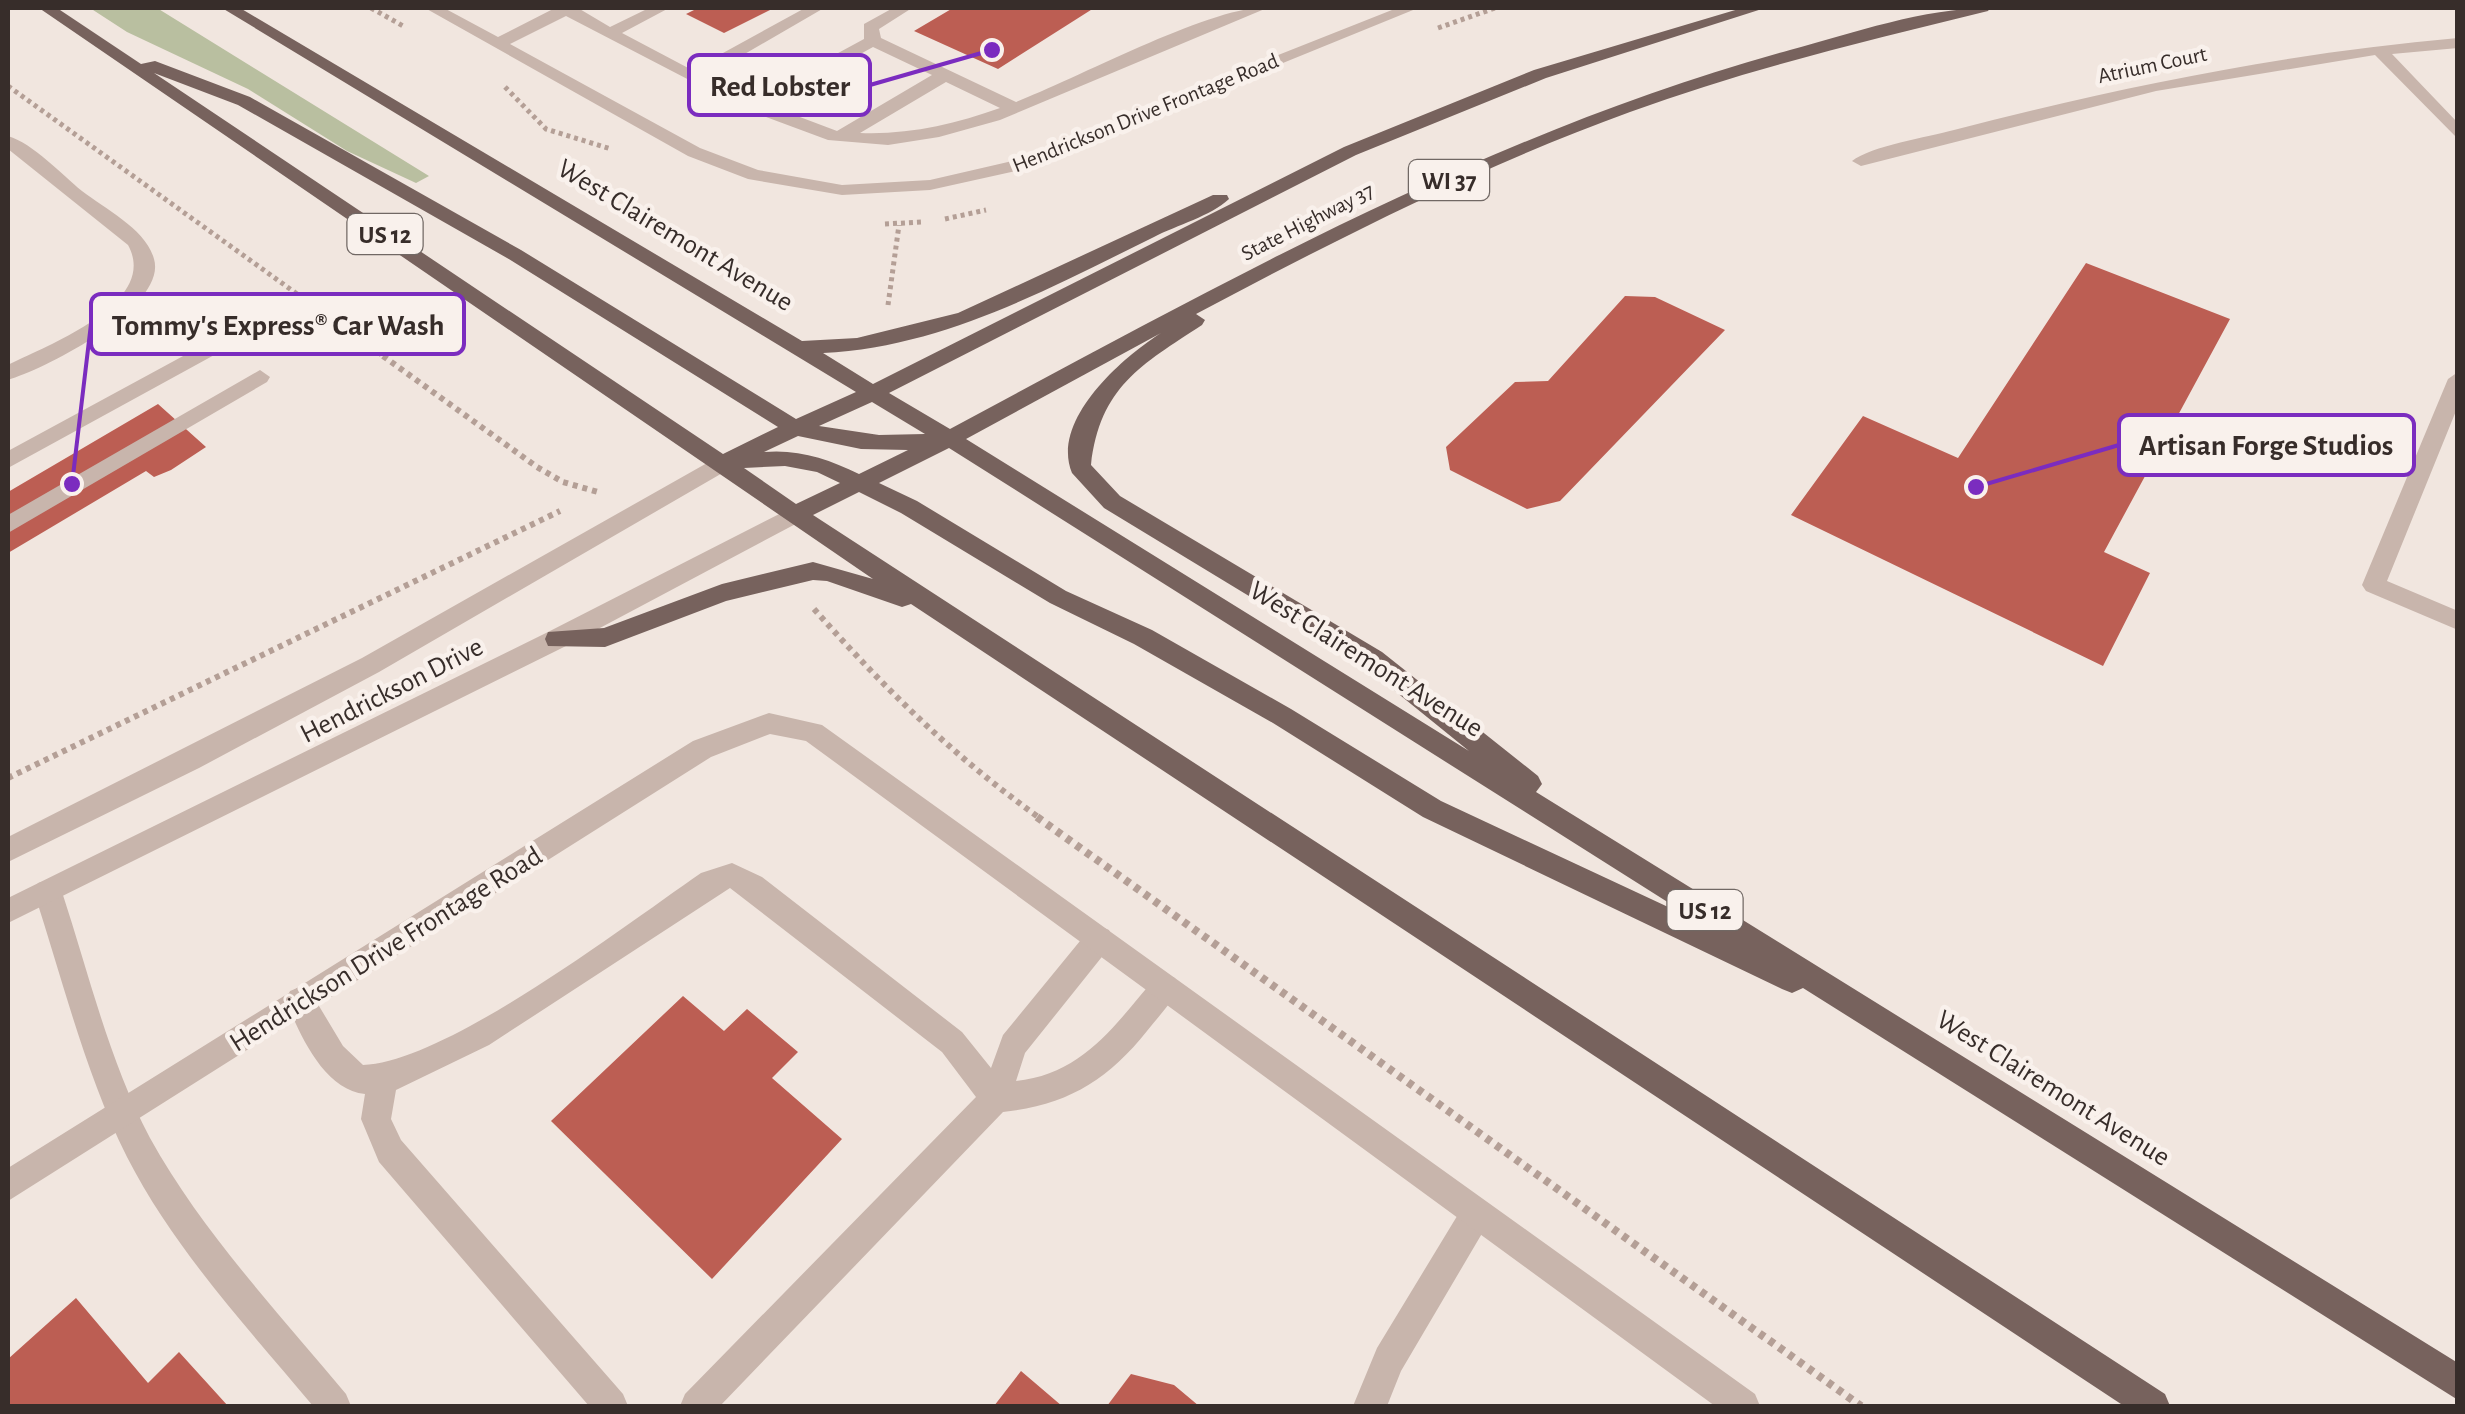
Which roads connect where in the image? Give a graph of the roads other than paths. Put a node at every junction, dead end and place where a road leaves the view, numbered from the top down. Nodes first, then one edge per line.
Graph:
1 (47, 8) edge
2 (230, 8) edge
3 (432, 8) edge
4 (566, 8) edge
5 (661, 8) edge
6 (816, 8) edge
7 (904, 8) edge
8 (1253, 8) edge
9 (1410, 8) edge
10 (1757, 8) edge
11 (1982, 8) edge
12 (610, 33) junction
13 (874, 41) junction
14 (2458, 43) edge
15 (498, 44) junction
16 (2378, 49) junction
17 (121, 56) junction
18 (945, 75) junction
19 (694, 76) junction
20 (753, 106) junction
21 (1013, 108) junction
22 (2458, 134) edge
23 (840, 137) junction
24 (8, 141) edge
25 (1862, 161) dead end
26 (1278, 187) junction
27 (1295, 254) junction
28 (220, 344) dead end
29 (797, 348) junction
30 (8, 373) edge
31 (260, 377) dead end
32 (2458, 378) edge
33 (872, 393) junction
34 (793, 427) junction
35 (950, 439) junction
36 (8, 460) edge
37 (723, 462) junction
38 (858, 483) junction
39 (797, 513) junction
40 (8, 525) edge
41 (943, 614) junction
42 (2458, 621) edge
43 (558, 639) junction
44 (8, 850) edge
45 (1614, 854) junction
46 (48, 892) junction
47 (8, 911) edge
48 (1098, 939) junction
49 (1165, 987) junction
50 (300, 1001) junction
51 (1892, 1026) junction
52 (382, 1084) junction
53 (996, 1098) junction
54 (123, 1113) junction
55 (8, 1186) edge
56 (1476, 1214) junction
57 (2458, 1383) edge
58 (334, 1406) edge
59 (610, 1406) edge
60 (697, 1406) edge
61 (1370, 1406) edge
62 (1743, 1406) edge
63 (2152, 1406) edge

1 - 17 main road, US 12
2 - 29 main road, West Clairemont Avenue / US 12
3 - 15 street, Hendrickson Drive Frontage Road
4 - 12 street
4 - 15 street
5 - 12 street
6 - 19 street
7 - 13 street
8 - 21 street
9 - 15 street, Hendrickson Drive Frontage Road
10 - 26 main road, State Highway 37 / WI 37
11 - 27 main road, State Highway 37 / WI 37
12 - 19 street
13 - 18 street
13 - 20 street
14 - 16 street, Atrium Court
16 - 22 street
16 - 25 street, Atrium Court
17 - 34 main road
17 - 37 main road, US 12
18 - 21 street
18 - 23 street
19 - 20 street
20 - 23 street
21 - 23 street
24 - 30 street
26 - 29 main road
26 - 33 main road, State Highway 37 / WI 37
27 - 35 main road, State Highway 37 / WI 37
27 - 45 main road
28 - 36 street
29 - 33 main road, West Clairemont Avenue / US 12
31 - 40 street
32 - 42 street
33 - 34 main road, State Highway 37 / WI 37
33 - 35 main road, West Clairemont Avenue / US 12
34 - 35 main road
34 - 37 main road, State Highway 37 / WI 37
35 - 38 main road, State Highway 37 / WI 37
35 - 45 main road, West Clairemont Avenue / US 12
37 - 38 main road
37 - 39 main road, US 12
37 - 44 street, Hendrickson Drive
38 - 39 main road, State Highway 37 / WI 37
38 - 51 main road
39 - 41 main road, US 12
39 - 43 street, Hendrickson Drive
41 - 43 main road
41 - 63 main road, US 12
43 - 46 street, Hendrickson Drive
45 - 51 main road, West Clairemont Avenue / US 12
46 - 47 street, Hendrickson Drive
46 - 54 street
48 - 49 street
48 - 50 street, Hendrickson Drive Frontage Road
48 - 53 street
49 - 53 street
49 - 56 street
50 - 52 street
50 - 54 street, Hendrickson Drive Frontage Road
51 - 57 main road, West Clairemont Avenue / US 12
52 - 53 street
52 - 59 street
53 - 60 street
54 - 55 street, Hendrickson Drive Frontage Road
54 - 58 street
56 - 61 street
56 - 62 street

